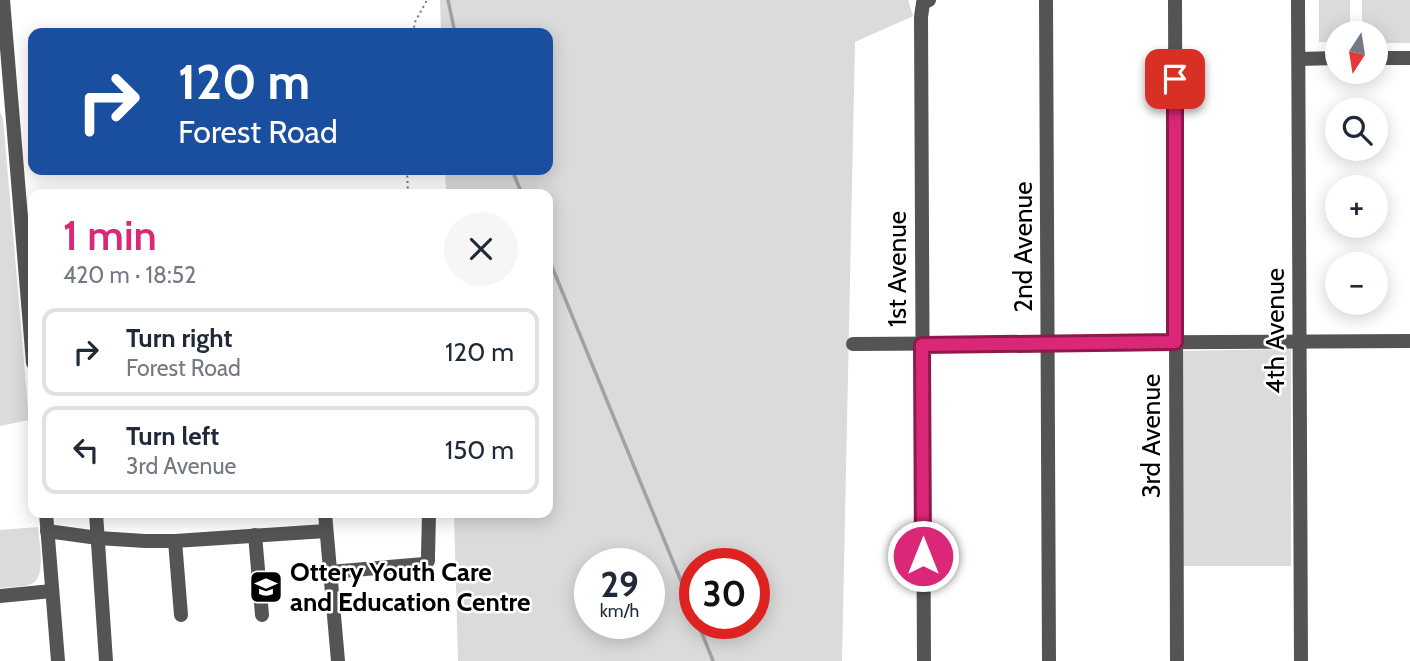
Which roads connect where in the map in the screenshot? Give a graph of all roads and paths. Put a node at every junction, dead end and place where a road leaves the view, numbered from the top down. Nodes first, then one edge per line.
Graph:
1 (3, 0) edge
2 (427, 0) edge
3 (1046, 0) edge
4 (1175, 0) edge
5 (1298, 0) edge
6 (926, 2) edge
7 (413, 28) edge
8 (1325, 58) edge
9 (1388, 58) edge
10 (1410, 58) edge
11 (1298, 59) junction
12 (6, 96) edge
13 (28, 314) edge
14 (1410, 341) edge
15 (1175, 342) junction
16 (1300, 342) junction
17 (1048, 343) junction
18 (853, 344) dead end
19 (922, 345) junction
20 (46, 518) edge
21 (96, 518) edge
22 (325, 518) edge
23 (429, 518) edge
24 (47, 531) junction
25 (326, 531) junction
26 (255, 535) junction
27 (98, 538) junction
28 (175, 541) junction
29 (330, 572) junction
30 (52, 591) junction
31 (0, 596) edge
32 (181, 615) dead end
33 (262, 615) dead end
34 (58, 661) edge
35 (106, 661) edge
36 (338, 661) edge
37 (924, 661) edge
38 (1049, 661) edge
39 (1177, 661) edge
40 (1301, 661) edge

1 - 12 street
2 - 7 path
3 - 17 street, 2nd Avenue
4 - 15 street, 3rd Avenue
5 - 11 street, 4th Avenue
6 - 19 street, 1st Avenue
8 - 11 street
9 - 10 street
11 - 16 street, 4th Avenue
12 - 13 street
14 - 16 street
15 - 16 street
15 - 17 street
15 - 39 street, 3rd Avenue
16 - 40 street, 4th Avenue
17 - 19 street
17 - 38 street, 2nd Avenue
18 - 19 street
19 - 37 street, 1st Avenue
20 - 24 street
21 - 27 street
22 - 25 street
23 - 29 street
24 - 27 street
24 - 30 street
25 - 26 street
25 - 29 street
26 - 28 street
26 - 33 street
27 - 28 street
27 - 35 street
28 - 32 street
29 - 36 street
30 - 31 street
30 - 34 street

